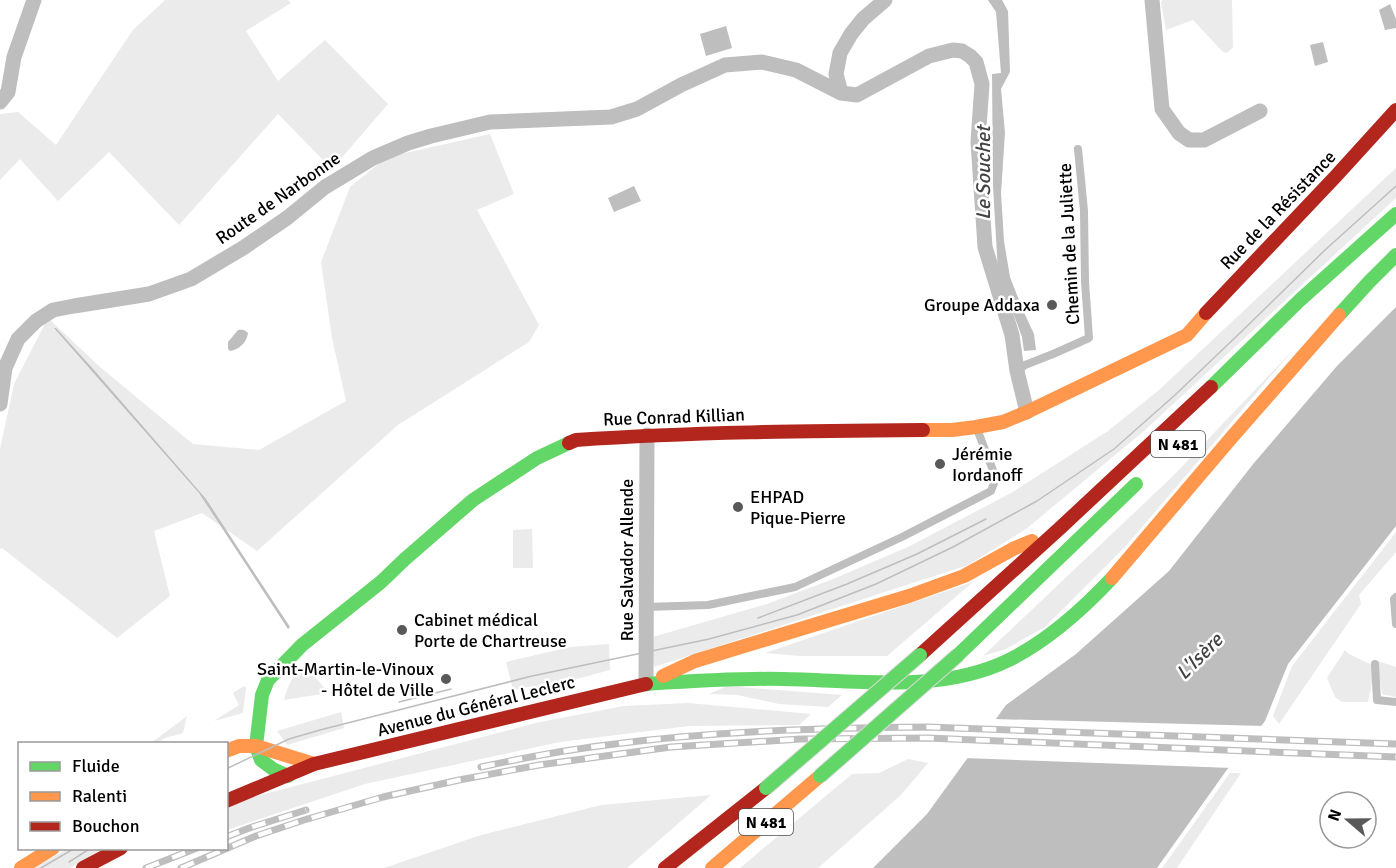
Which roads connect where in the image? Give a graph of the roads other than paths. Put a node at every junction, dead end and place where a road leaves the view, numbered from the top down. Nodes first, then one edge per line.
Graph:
1 (34, 0) edge
2 (885, 0) edge
3 (1152, 0) edge
4 (841, 93) junction
5 (0, 102) edge
6 (1396, 110) edge
7 (1260, 111) dead end
8 (1078, 149) dead end
9 (1396, 214) edge
10 (1396, 255) edge
11 (1186, 335) joint
12 (1017, 371) junction
13 (0, 404) edge
14 (1028, 412) junction
15 (976, 427) junction
16 (647, 435) junction
17 (1146, 475) dead end
18 (1059, 529) junction
19 (1396, 597) edge
20 (646, 607) junction
21 (1396, 623) edge
22 (1376, 664) dead end
23 (646, 684) junction
24 (1396, 702) edge
25 (256, 746) junction
26 (228, 750) edge
27 (314, 764) junction
28 (256, 770) junction
29 (288, 776) junction
30 (228, 788) edge
31 (228, 800) edge
32 (51, 850) edge
33 (118, 850) edge
34 (21, 868) edge
35 (83, 868) edge
36 (665, 868) edge
37 (712, 868) edge

1 - 5 street
2 - 4 street
3 - 7 street
4 - 12 street
4 - 13 street, Route de Narbonne
6 - 11 main road, Rue de la Résistance
8 - 12 lane, Chemin de la Juliette
9 - 18 main road, N 481
10 - 23 main road
11 - 14 main road, Rue Conrad Killian
12 - 14 street
14 - 15 main road, Rue Conrad Killian
15 - 16 main road, Rue Conrad Killian
15 - 20 lane
16 - 20 street, Rue Salvador Allende
16 - 25 main road, Rue Conrad Killian
17 - 37 main road, N 481, bridge
18 - 23 main road
18 - 36 main road, N 481, bridge
19 - 21 lane
20 - 23 street, Rue Salvador Allende
22 - 24 lane
23 - 27 main road, Avenue du Général Leclerc
25 - 26 main road
25 - 27 main road
25 - 28 main road
27 - 29 main road, Avenue du Général Leclerc
28 - 29 main road
28 - 30 main road
29 - 31 main road, Avenue du Général Leclerc
32 - 34 main road
33 - 35 main road

